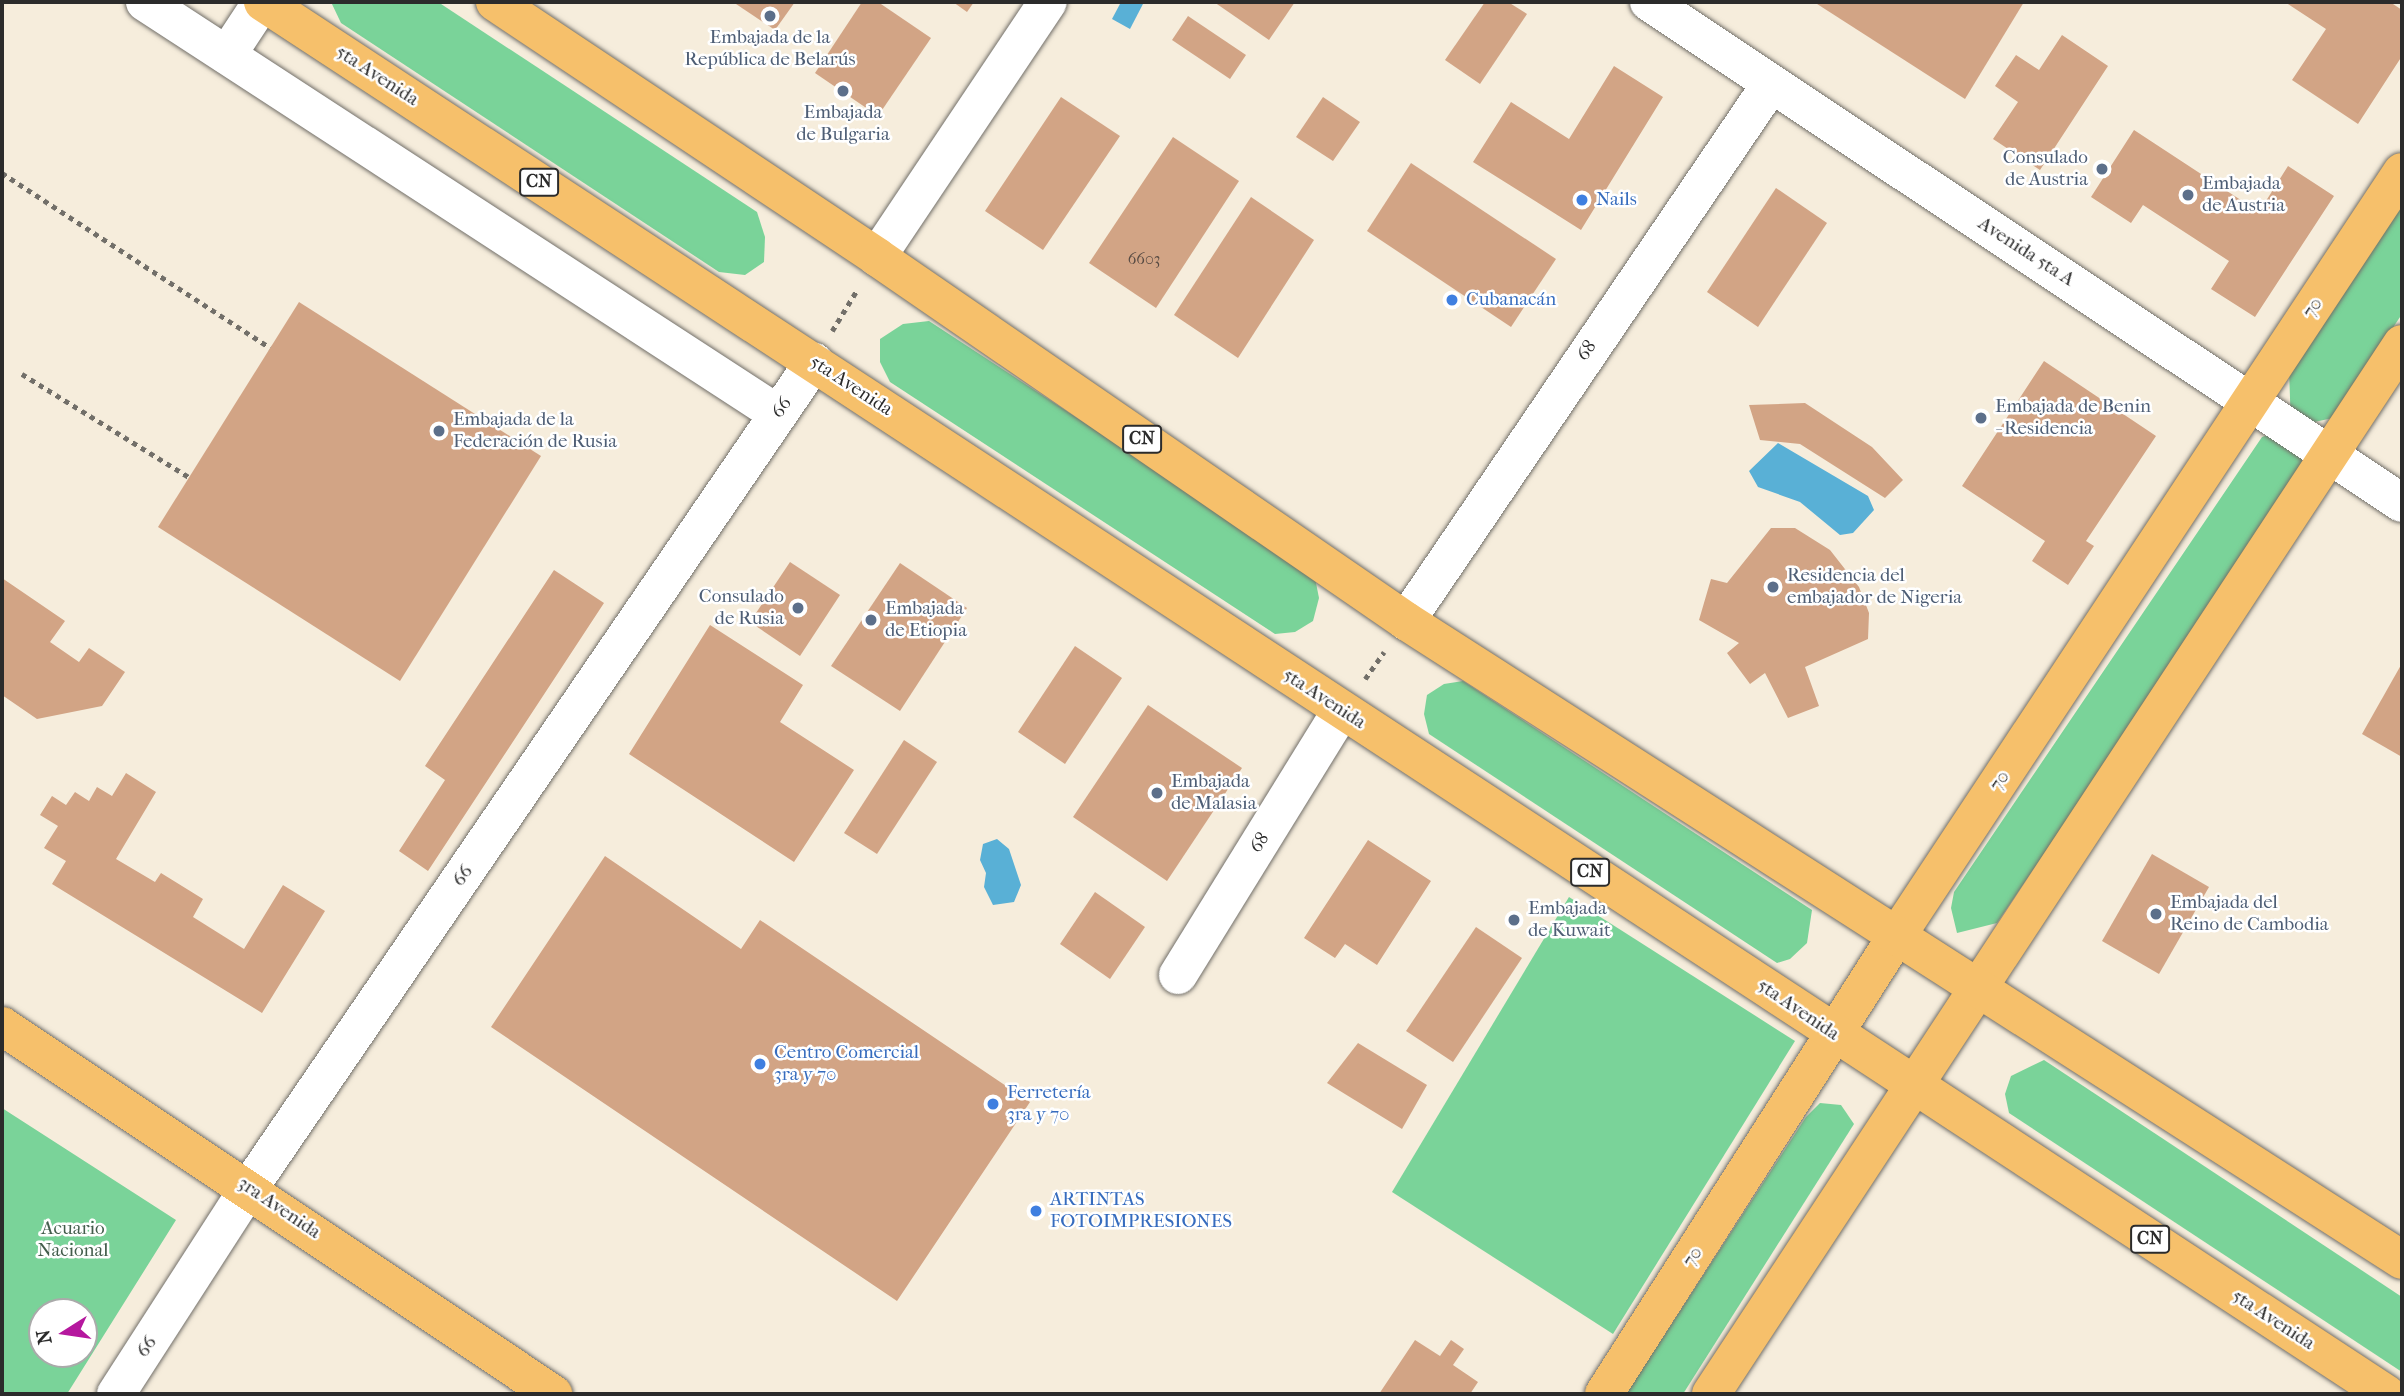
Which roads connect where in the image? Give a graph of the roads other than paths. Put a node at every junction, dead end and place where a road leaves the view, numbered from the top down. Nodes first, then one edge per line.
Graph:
1 (145, 2) edge
2 (263, 2) edge
3 (495, 2) edge
4 (1048, 2) edge
5 (1649, 2) edge
6 (227, 55) junction
7 (1771, 84) junction
8 (2402, 172) edge
9 (877, 257) junction
10 (2402, 344) edge
11 (814, 362) junction
12 (2252, 401) junction
13 (778, 414) junction
14 (2331, 455) junction
15 (2402, 503) edge
16 (1406, 621) junction
17 (1341, 711) junction
18 (1896, 937) junction
19 (1178, 975) dead end
20 (1975, 988) junction
21 (2, 1026) edge
22 (1836, 1036) junction
23 (1914, 1084) junction
24 (249, 1188) junction
25 (2402, 1259) edge
26 (116, 1394) edge
27 (553, 1394) edge
28 (1604, 1394) edge
29 (1711, 1394) edge
30 (2386, 1394) edge

1 - 6 street
2 - 6 street
2 - 11 main road, 5ta Avenida / CN
3 - 9 main road, CN
4 - 9 street
5 - 7 street, Avenida 5ta A
6 - 13 street
7 - 12 street, Avenida 5ta A
7 - 16 street, 68
8 - 12 main road, 70
9 - 16 main road, CN
10 - 14 main road
11 - 13 street, 66
11 - 17 main road, 5ta Avenida / CN
12 - 14 street, Avenida 5ta A
12 - 18 main road, 70
13 - 24 street, 66
14 - 15 street, Avenida 5ta A
14 - 20 main road
16 - 18 main road, CN
17 - 19 street, 68
17 - 22 main road, 5ta Avenida / CN
18 - 20 main road, CN
18 - 22 main road, 70
20 - 23 main road
20 - 25 main road, CN
21 - 24 main road, 3ra Avenida
22 - 23 main road, 5ta Avenida / CN
22 - 28 main road, 70
23 - 29 main road
23 - 30 main road, 5ta Avenida / CN
24 - 26 street, 66
24 - 27 main road, 3ra Avenida

